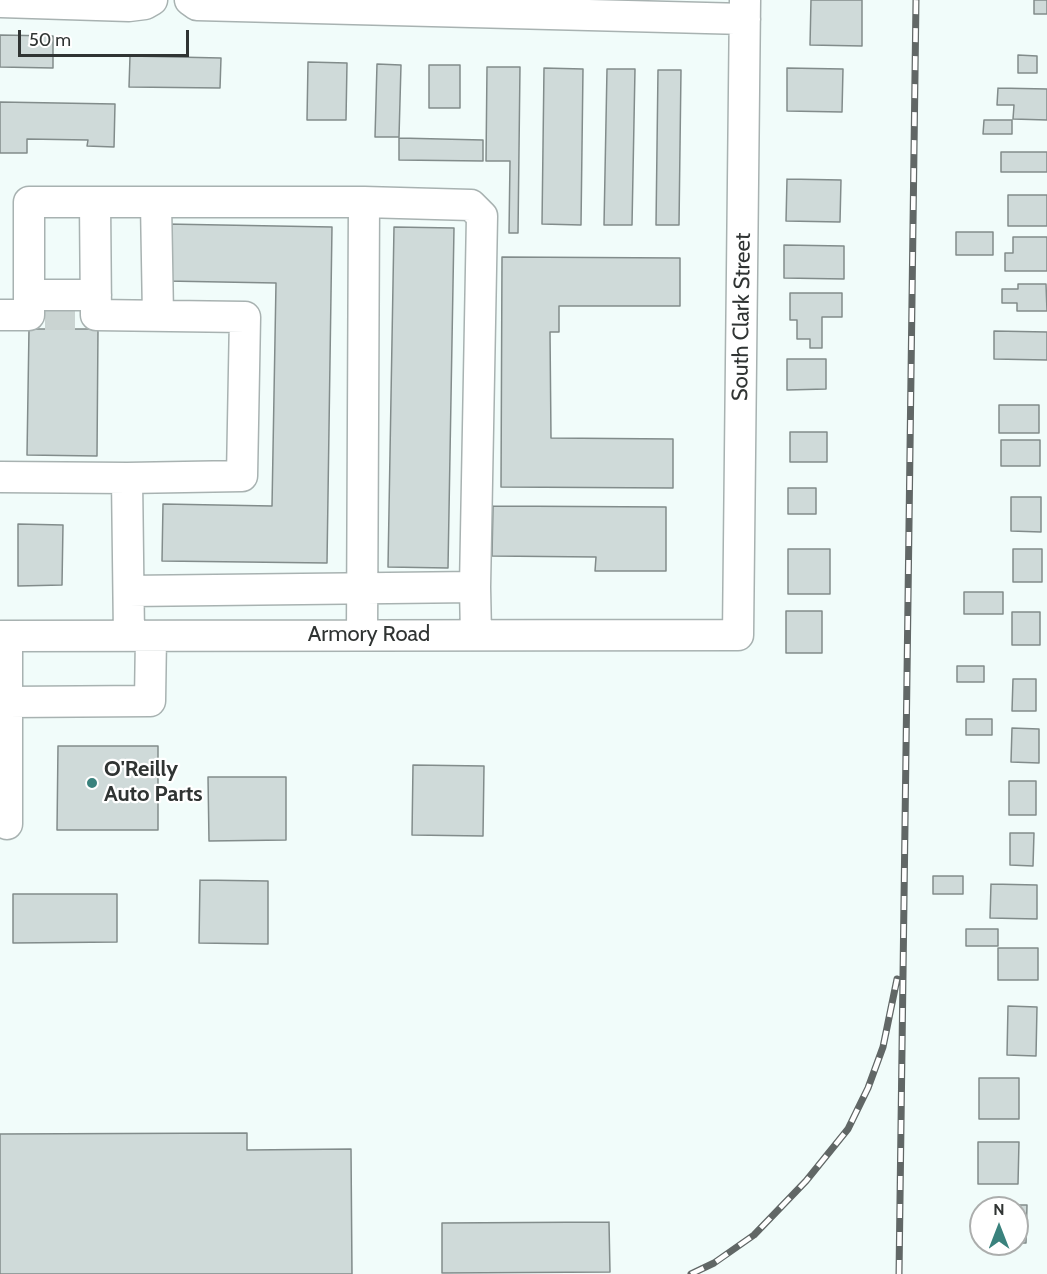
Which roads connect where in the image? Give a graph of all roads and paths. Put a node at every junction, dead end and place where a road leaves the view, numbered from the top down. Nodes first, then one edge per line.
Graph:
1 (152, 0) edge
2 (190, 0) edge
3 (0, 2) edge
4 (745, 10) edge
5 (364, 202) junction
6 (95, 203) junction
7 (156, 203) junction
8 (89, 309) junction
9 (26, 310) edge
10 (158, 316) junction
11 (0, 477) edge
12 (127, 478) junction
13 (475, 586) junction
14 (362, 588) junction
15 (129, 591) junction
16 (362, 635) junction
17 (476, 635) junction
18 (738, 635) joint
19 (4, 636) edge
20 (140, 636) junction
21 (8, 702) junction
22 (4, 762) edge
23 (7, 824) dead end

1 - 3 street
2 - 4 street
4 - 18 street, South Clark Street
5 - 7 street
5 - 13 street
5 - 14 street
6 - 7 street
6 - 8 street
6 - 9 street
7 - 10 street
8 - 9 street
8 - 10 street
10 - 12 street
11 - 12 street
12 - 15 street
13 - 14 street
13 - 17 street
14 - 15 street
14 - 16 street
15 - 20 street
16 - 17 street, Armory Road
16 - 20 street, Armory Road
17 - 18 street, Armory Road
19 - 20 street, Armory Road
19 - 21 street
20 - 21 street
21 - 22 street
22 - 23 street

